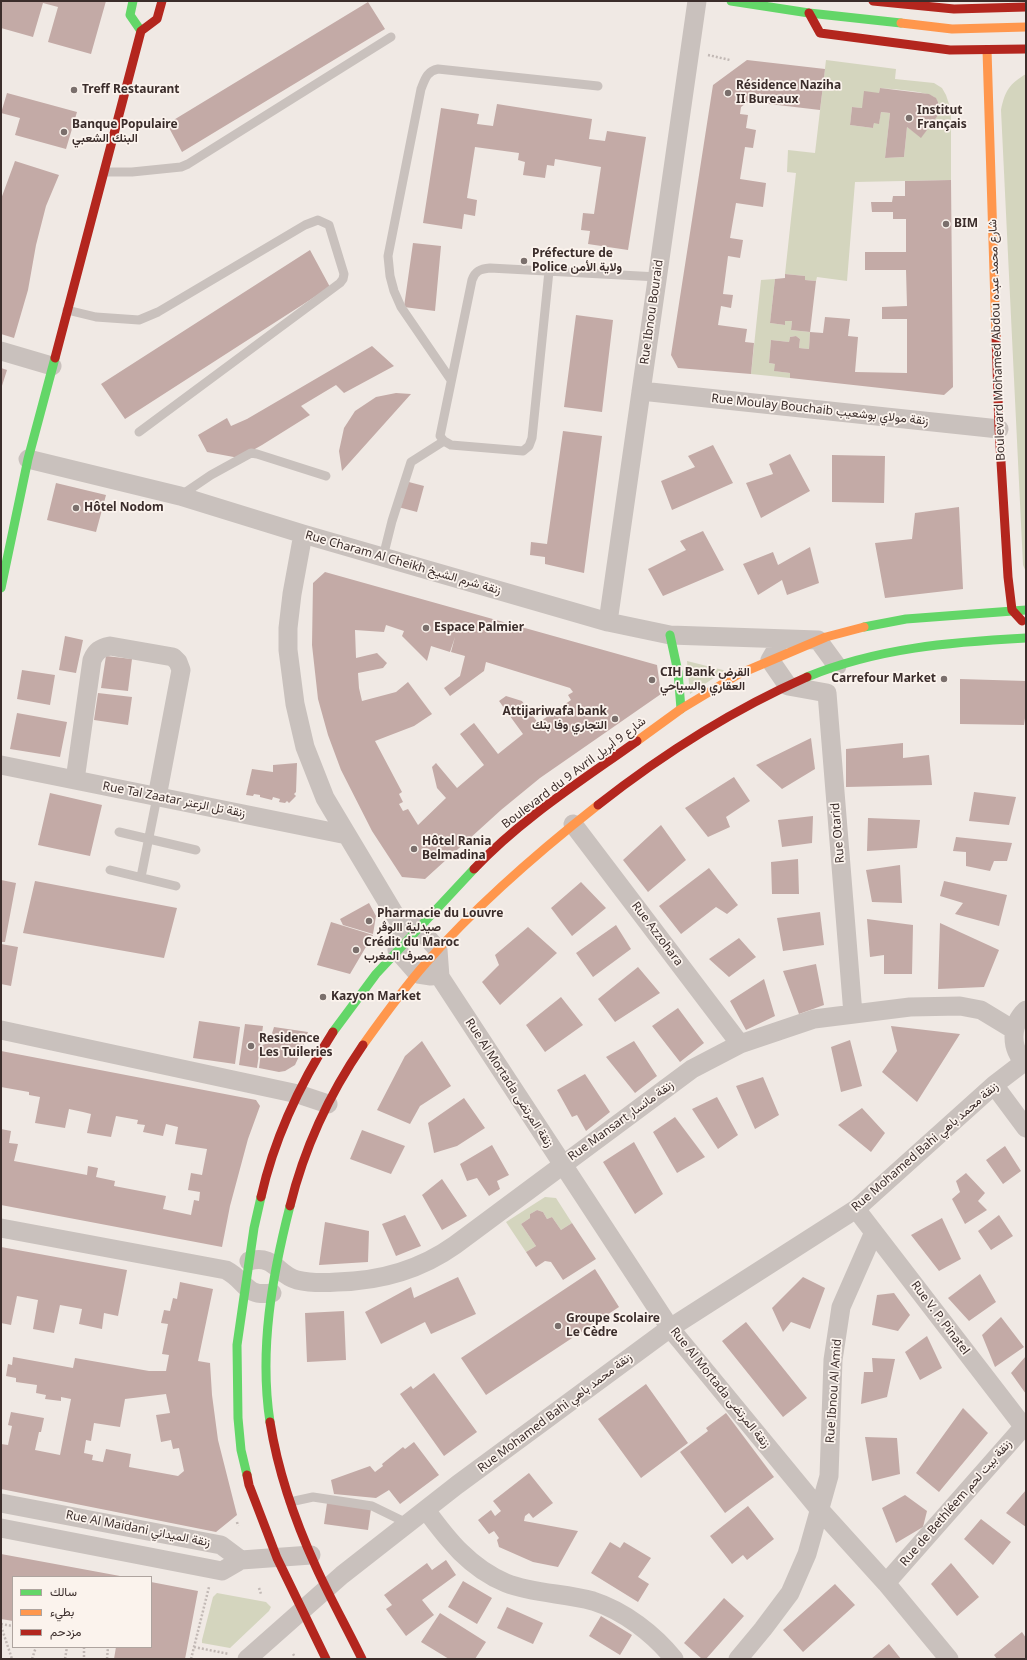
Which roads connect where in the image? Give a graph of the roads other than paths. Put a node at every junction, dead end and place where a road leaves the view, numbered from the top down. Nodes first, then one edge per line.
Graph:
1 (133, 1) edge
2 (162, 1) edge
3 (697, 1) edge
4 (731, 1) edge
5 (873, 1) edge
6 (817, 5) dead end
7 (984, 5) edge
8 (1026, 7) edge
9 (809, 13) junction
10 (1026, 27) edge
11 (141, 31) junction
12 (391, 37) dead end
13 (1026, 49) edge
14 (987, 50) junction
15 (598, 86) dead end
16 (103, 172) junction
17 (549, 271) junction
18 (658, 277) junction
19 (67, 310) junction
20 (1, 351) edge
21 (52, 366) junction
22 (451, 380) junction
23 (641, 390) junction
24 (999, 429) junction
25 (139, 432) dead end
26 (444, 441) junction
27 (28, 459) junction
28 (326, 476) dead end
29 (180, 496) junction
30 (303, 534) junction
31 (5, 547) edge
32 (383, 557) junction
33 (1, 588) edge
34 (1012, 610) junction
35 (1026, 610) edge
36 (608, 622) junction
37 (1026, 625) edge
38 (670, 635) junction
39 (1026, 638) edge
40 (782, 639) junction
41 (818, 640) junction
42 (770, 660) junction
43 (837, 666) junction
44 (788, 686) junction
45 (681, 709) junction
46 (1, 765) edge
47 (74, 780) junction
48 (156, 797) junction
49 (573, 824) junction
50 (119, 832) dead end
51 (347, 835) junction
52 (148, 839) junction
53 (196, 850) dead end
54 (110, 870) dead end
55 (141, 877) junction
56 (176, 886) dead end
57 (410, 926) junction
58 (397, 950) junction
59 (438, 950) junction
60 (418, 974) junction
61 (440, 977) junction
62 (1026, 1010) edge
63 (853, 1014) junction
64 (1, 1030) edge
65 (1014, 1030) junction
66 (740, 1044) junction
67 (1025, 1063) edge
68 (994, 1085) junction
69 (298, 1094) junction
70 (328, 1104) junction
71 (1026, 1128) edge
72 (562, 1164) junction
73 (856, 1209) junction
74 (1, 1228) edge
75 (874, 1232) junction
76 (250, 1261) junction
77 (276, 1266) junction
78 (245, 1288) junction
79 (272, 1293) junction
80 (670, 1328) junction
81 (1024, 1425) edge
82 (290, 1502) junction
83 (1, 1503) edge
84 (819, 1509) junction
85 (426, 1510) junction
86 (409, 1524) junction
87 (1, 1528) edge
88 (151, 1532) junction
89 (311, 1555) junction
90 (148, 1556) junction
91 (277, 1558) junction
92 (241, 1560) junction
93 (886, 1583) junction
94 (326, 1588) junction
95 (302, 1610) junction
96 (247, 1659) edge
97 (326, 1659) edge
98 (362, 1659) edge
99 (674, 1659) edge
100 (738, 1659) edge
101 (948, 1659) edge

1 - 11 street
2 - 11 street
3 - 18 street, Rue Ibnou Bouraid
4 - 9 street
5 - 7 street
6 - 9 street
7 - 8 street
9 - 10 street
9 - 14 street
11 - 16 street
12 - 16 lane
13 - 14 street
14 - 24 street, Boulevard Mohamed Abdou شارع محمد عبده
15 - 22 lane
16 - 19 street
17 - 18 lane
17 - 22 lane
17 - 26 lane
18 - 23 street, Rue Ibnou Bouraid
19 - 21 street
19 - 25 lane
20 - 21 street
21 - 27 street
22 - 26 lane
23 - 24 street, Rue Moulay Bouchaib زنقة مولاي بوشعيب
23 - 36 street, Rue Ibnou Bouraid
24 - 34 street, Boulevard Mohamed Abdou شارع محمد عبده
26 - 32 lane
27 - 29 street, Rue Charam Al Cheikh زنقة شرم الشيخ
27 - 31 street
28 - 29 lane
29 - 30 street, Rue Charam Al Cheikh زنقة شرم الشيخ
30 - 32 street, Rue Charam Al Cheikh زنقة شرم الشيخ
30 - 51 street
31 - 33 street
32 - 36 street, Rue Charam Al Cheikh زنقة شرم الشيخ
34 - 35 street, Boulevard du 9 Avril شارع 9 أبريل
34 - 37 street
34 - 41 street, Boulevard du 9 Avril شارع 9 أبريل
36 - 38 street, Rue Charam Al Cheikh زنقة شرم الشيخ
38 - 40 street, Rue Charam Al Cheikh زنقة شرم الشيخ
38 - 45 street
39 - 43 street
40 - 41 street, Rue Charam Al Cheikh زنقة شرم الشيخ
40 - 42 street
41 - 42 street, Boulevard du 9 Avril شارع 9 أبريل
41 - 43 street
42 - 44 street
42 - 45 street, Boulevard du 9 Avril شارع 9 أبريل
43 - 44 street
44 - 49 street
44 - 63 street, Rue Otarid
45 - 57 street, Boulevard du 9 Avril شارع 9 أبريل
46 - 47 street, Rue Tal Zaatar زنقة تل الزعتر
47 - 48 street, Rue Tal Zaatar زنقة تل الزعتر
47 - 48 street
48 - 51 street, Rue Tal Zaatar زنقة تل الزعتر
48 - 52 lane
49 - 59 street
49 - 66 street, Rue Azzohara
50 - 52 lane
51 - 57 street
52 - 53 lane
52 - 55 lane
54 - 55 lane
55 - 56 lane
57 - 58 street
57 - 59 street
58 - 60 street
58 - 69 street
59 - 60 street
59 - 61 street, Rue Al Mortada زنقة المرتضى
60 - 61 street
60 - 70 street
61 - 72 street, Rue Al Mortada زنقة المرتضى
62 - 65 street
63 - 65 street, Rue Mansart زنقة مانسار
63 - 66 street, Rue Mansart زنقة مانسار
64 - 69 street
65 - 67 street
66 - 72 street, Rue Mansart زنقة مانسار
67 - 68 street, Rue Mohamed Bahi زنقة محمد باهي
68 - 71 street
68 - 73 street, Rue Mohamed Bahi زنقة محمد باهي
69 - 70 street
69 - 76 street
70 - 77 street
72 - 77 street, Rue Mansart زنقة مانسار
72 - 80 street, Rue Al Mortada زنقة المرتضى
73 - 75 street, Rue V. P. Pinatel
73 - 80 street, Rue Mohamed Bahi زنقة محمد باهي
74 - 78 street
75 - 81 street, Rue V. P. Pinatel
75 - 84 street, Rue Ibnou Al Amid
76 - 77 street, Rue Mansart زنقة مانسار
76 - 78 street
77 - 79 street
78 - 79 street
78 - 91 street
79 - 82 street
80 - 84 street, Rue Al Mortada زنقة المرتضى
80 - 85 street, Rue Mohamed Bahi زنقة محمد باهي
81 - 93 street, Rue de Bethléem زنقة بيت لحم
82 - 86 lane
82 - 89 street
83 - 88 street, Rue Al Maidani زنقة الميداني
84 - 93 street, Rue Al Mortada زنقة المرتضى
84 - 100 street, Rue Ibnou Al Amid
85 - 86 street, Rue Mohamed Bahi زنقة محمد باهي
85 - 99 street
86 - 94 street, Rue Mohamed Bahi زنقة محمد باهي
87 - 90 street, Rue Al Maidani زنقة الميداني
88 - 90 street
88 - 92 street, Rue Al Maidani زنقة الميداني
89 - 91 street
89 - 94 street
90 - 92 street, Rue Al Maidani زنقة الميداني
91 - 92 street
91 - 95 street
93 - 101 street, Rue Al Mortada زنقة المرتضى
94 - 95 street, Rue Mohamed Bahi زنقة محمد باهي
94 - 98 street
95 - 96 street, Rue Mohamed Bahi زنقة محمد باهي
95 - 97 street

